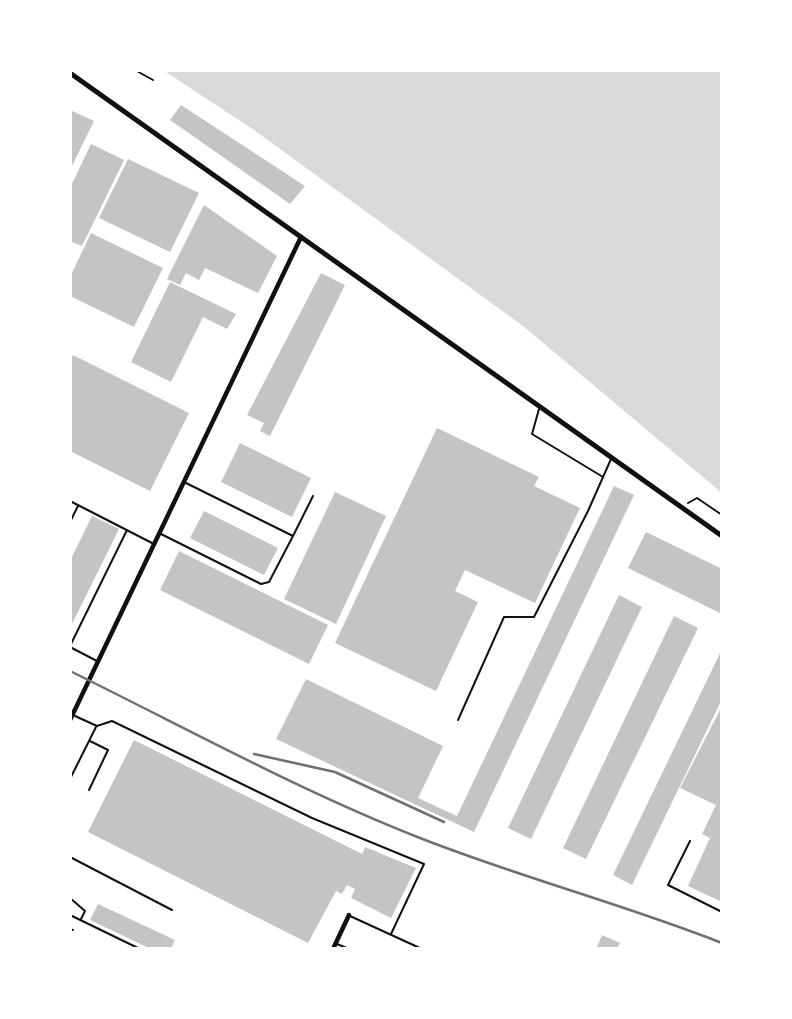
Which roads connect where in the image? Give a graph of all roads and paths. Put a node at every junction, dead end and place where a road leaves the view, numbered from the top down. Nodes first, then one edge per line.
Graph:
1 (135, 70) edge
2 (70, 73) edge
3 (153, 80) dead end
4 (301, 237) junction
5 (540, 408) junction
6 (611, 458) junction
7 (603, 477) junction
8 (185, 482) junction
9 (313, 496) dead end
10 (70, 501) edge
11 (78, 505) junction
12 (681, 507) junction
13 (722, 515) edge
14 (70, 522) edge
15 (127, 530) junction
16 (160, 533) junction
17 (293, 536) junction
18 (722, 536) edge
19 (155, 544) junction
20 (70, 647) edge
21 (98, 662) junction
22 (71, 718) edge
23 (458, 720) dead end
24 (97, 726) junction
25 (90, 740) junction
26 (70, 779) edge
27 (89, 790) dead end
28 (690, 841) dead end
29 (70, 856) edge
30 (70, 898) edge
31 (172, 910) dead end
32 (722, 912) edge
33 (70, 915) edge
34 (349, 915) joint
35 (80, 920) junction
36 (391, 934) junction
37 (336, 943) junction
38 (140, 949) edge
39 (333, 949) edge
40 (349, 949) edge
41 (422, 949) edge

1 - 3 path
2 - 4 street
4 - 5 street
4 - 8 street
5 - 6 street
5 - 7 lane
6 - 7 lane
6 - 12 street
7 - 23 lane
8 - 16 street
8 - 17 lane
9 - 17 lane
10 - 11 lane
11 - 14 lane
11 - 15 lane
12 - 13 path
12 - 18 street
15 - 19 lane
15 - 20 lane
16 - 17 lane
16 - 19 street
19 - 21 street
20 - 21 lane
21 - 22 street
22 - 24 lane
24 - 25 lane
24 - 36 lane
25 - 26 lane
25 - 27 lane
28 - 32 lane
29 - 31 lane
30 - 35 lane
33 - 35 lane
34 - 36 lane
34 - 37 street
35 - 38 lane
36 - 41 lane
37 - 39 street
37 - 40 lane

